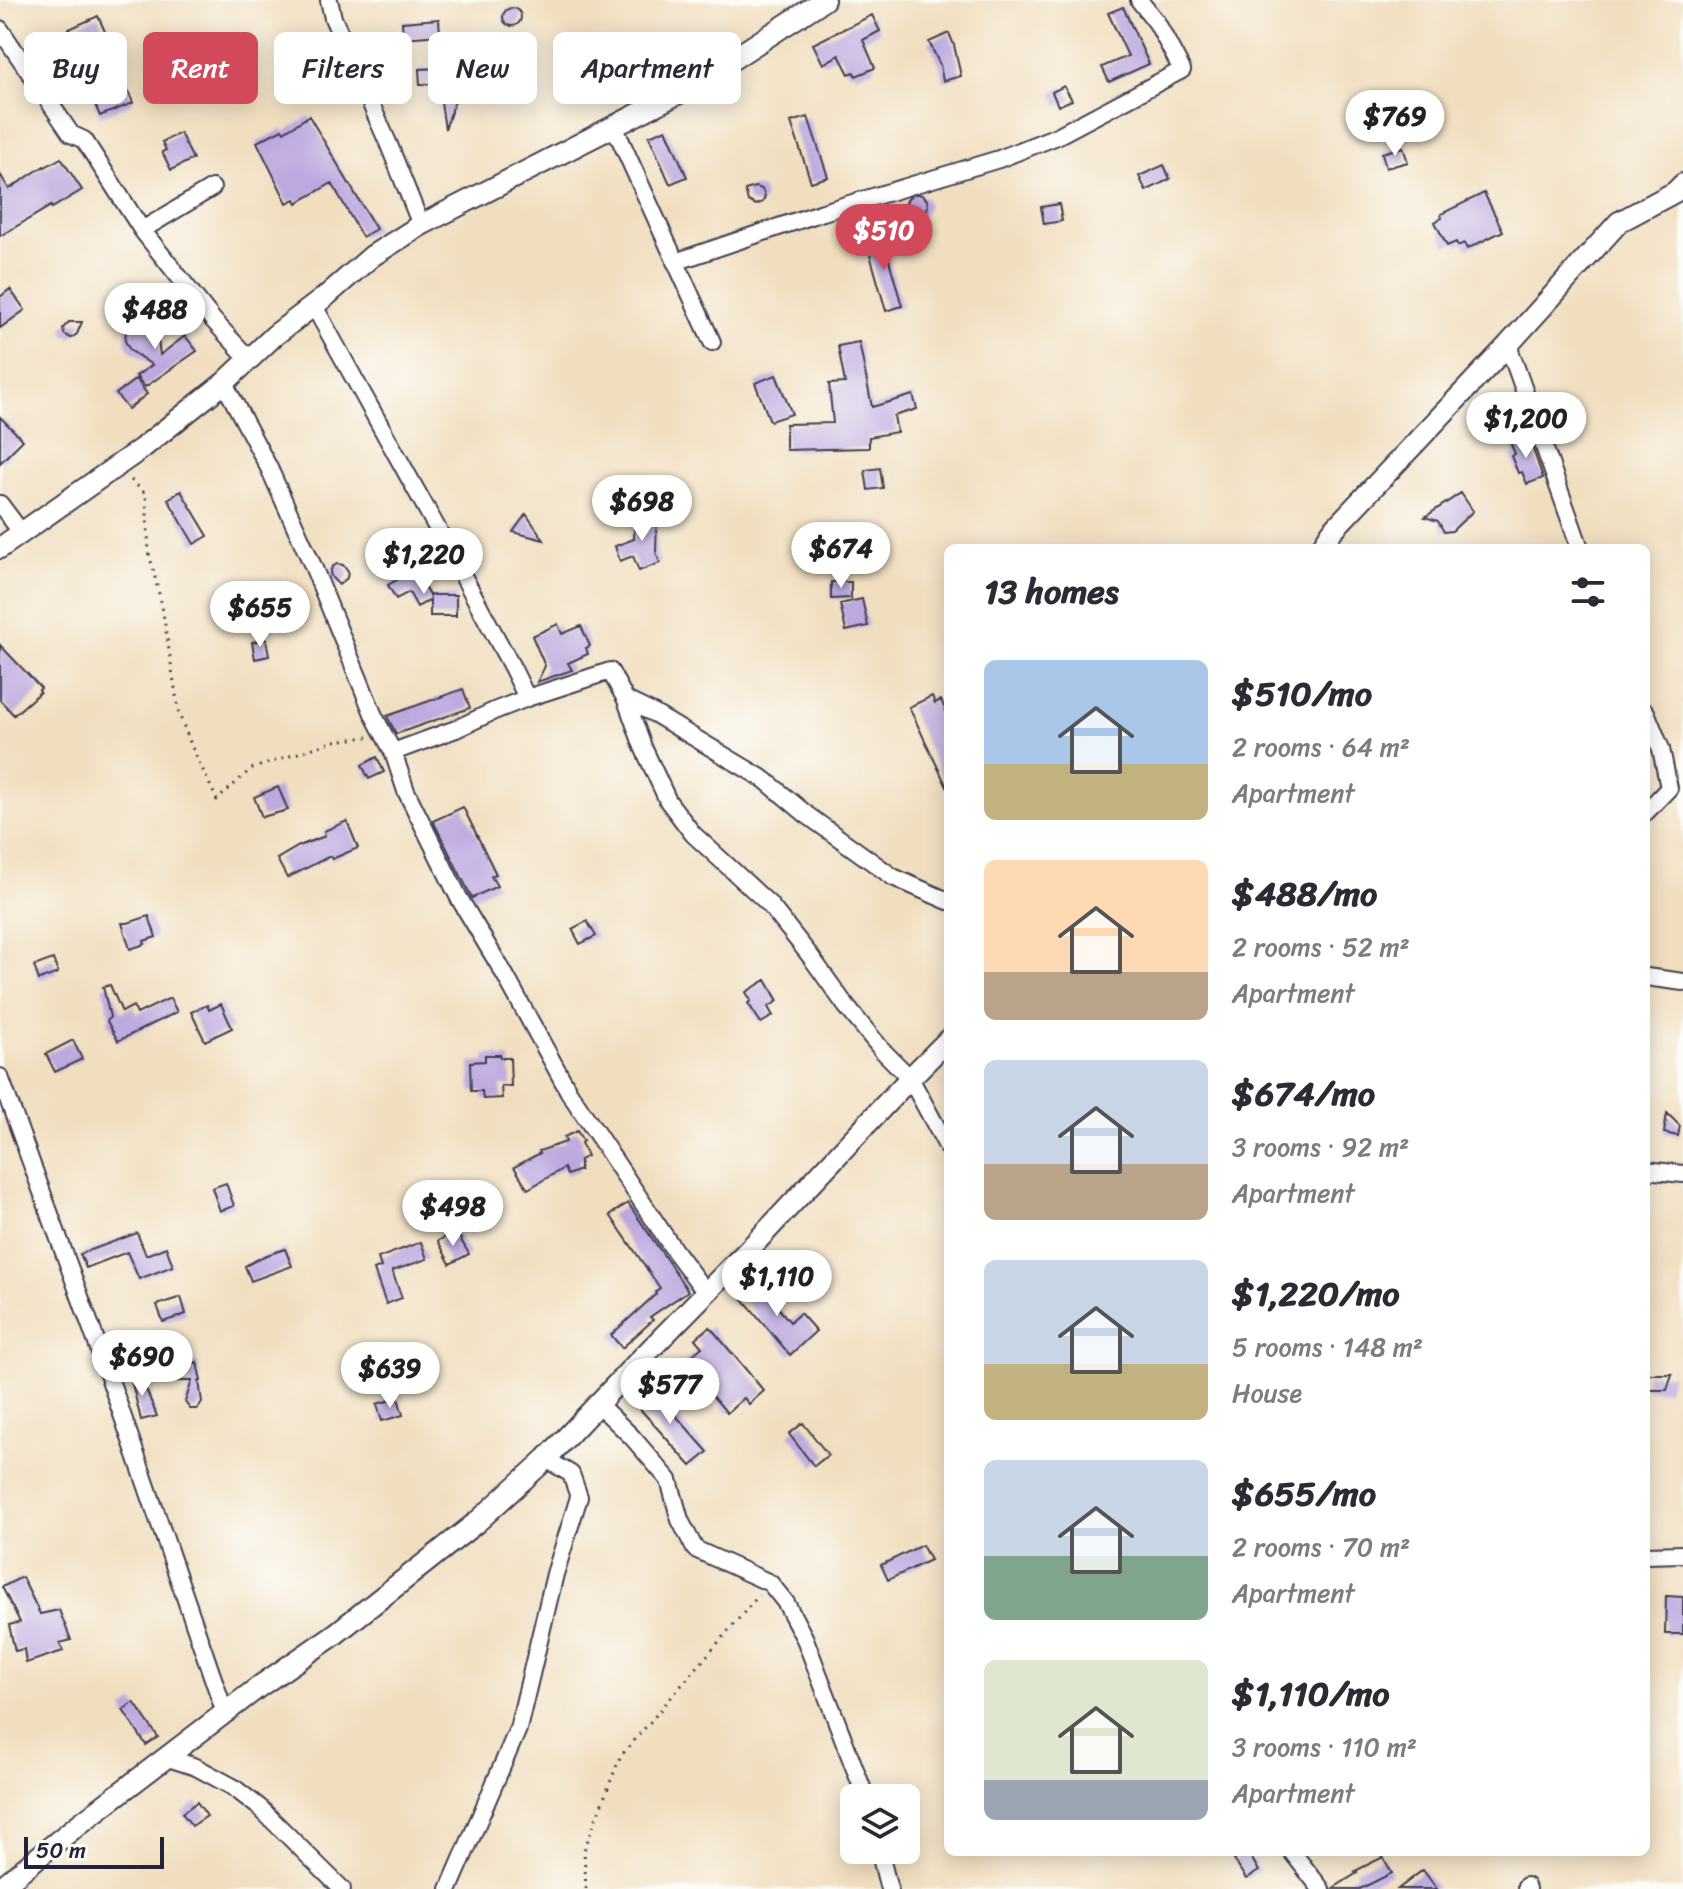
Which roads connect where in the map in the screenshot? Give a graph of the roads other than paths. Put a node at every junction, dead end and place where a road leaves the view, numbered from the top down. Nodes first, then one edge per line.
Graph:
1 (329, 0) edge
2 (824, 0) edge
3 (1139, 0) edge
4 (0, 29) edge
5 (614, 126) junction
6 (1683, 184) edge
7 (212, 188) dead end
8 (421, 225) junction
9 (142, 230) junction
10 (675, 262) junction
11 (314, 306) junction
12 (712, 342) dead end
13 (1508, 345) junction
14 (249, 359) junction
15 (224, 383) junction
16 (0, 504) edge
17 (21, 532) junction
18 (1324, 544) edge
19 (1579, 544) edge
20 (0, 548) edge
21 (527, 698) junction
22 (626, 700) junction
23 (1650, 722) edge
24 (393, 752) junction
25 (1650, 808) edge
26 (944, 899) edge
27 (1650, 978) edge
28 (1683, 982) edge
29 (944, 1044) edge
30 (0, 1077) edge
31 (910, 1078) junction
32 (944, 1141) edge
33 (1650, 1170) edge
34 (1683, 1174) edge
35 (707, 1294) junction
36 (598, 1404) junction
37 (546, 1459) junction
38 (1683, 1554) edge
39 (1650, 1555) edge
40 (225, 1713) junction
41 (168, 1758) junction
42 (861, 1784) edge
43 (1295, 1856) edge
44 (883, 1864) edge
45 (0, 1888) edge
46 (342, 1889) edge
47 (449, 1889) edge
48 (889, 1889) edge
49 (1321, 1889) edge

1 - 8 street
2 - 5 street
3 - 10 street
4 - 9 street
5 - 8 street
5 - 10 street
6 - 13 street
7 - 9 street
8 - 11 street
9 - 14 street
10 - 12 street
11 - 14 street
11 - 21 street
13 - 18 street
13 - 19 street
14 - 15 street
15 - 17 street
15 - 24 street
16 - 17 street
17 - 20 street
21 - 22 street
21 - 24 street
22 - 26 street
22 - 31 street
23 - 25 street
24 - 35 street
27 - 28 street
29 - 31 street
30 - 40 street
31 - 32 street
31 - 35 street
33 - 34 street
35 - 36 street
36 - 37 street
36 - 42 street
37 - 40 street
37 - 47 street
38 - 39 street
40 - 41 street
41 - 45 street
41 - 46 street
43 - 49 street
44 - 48 street

